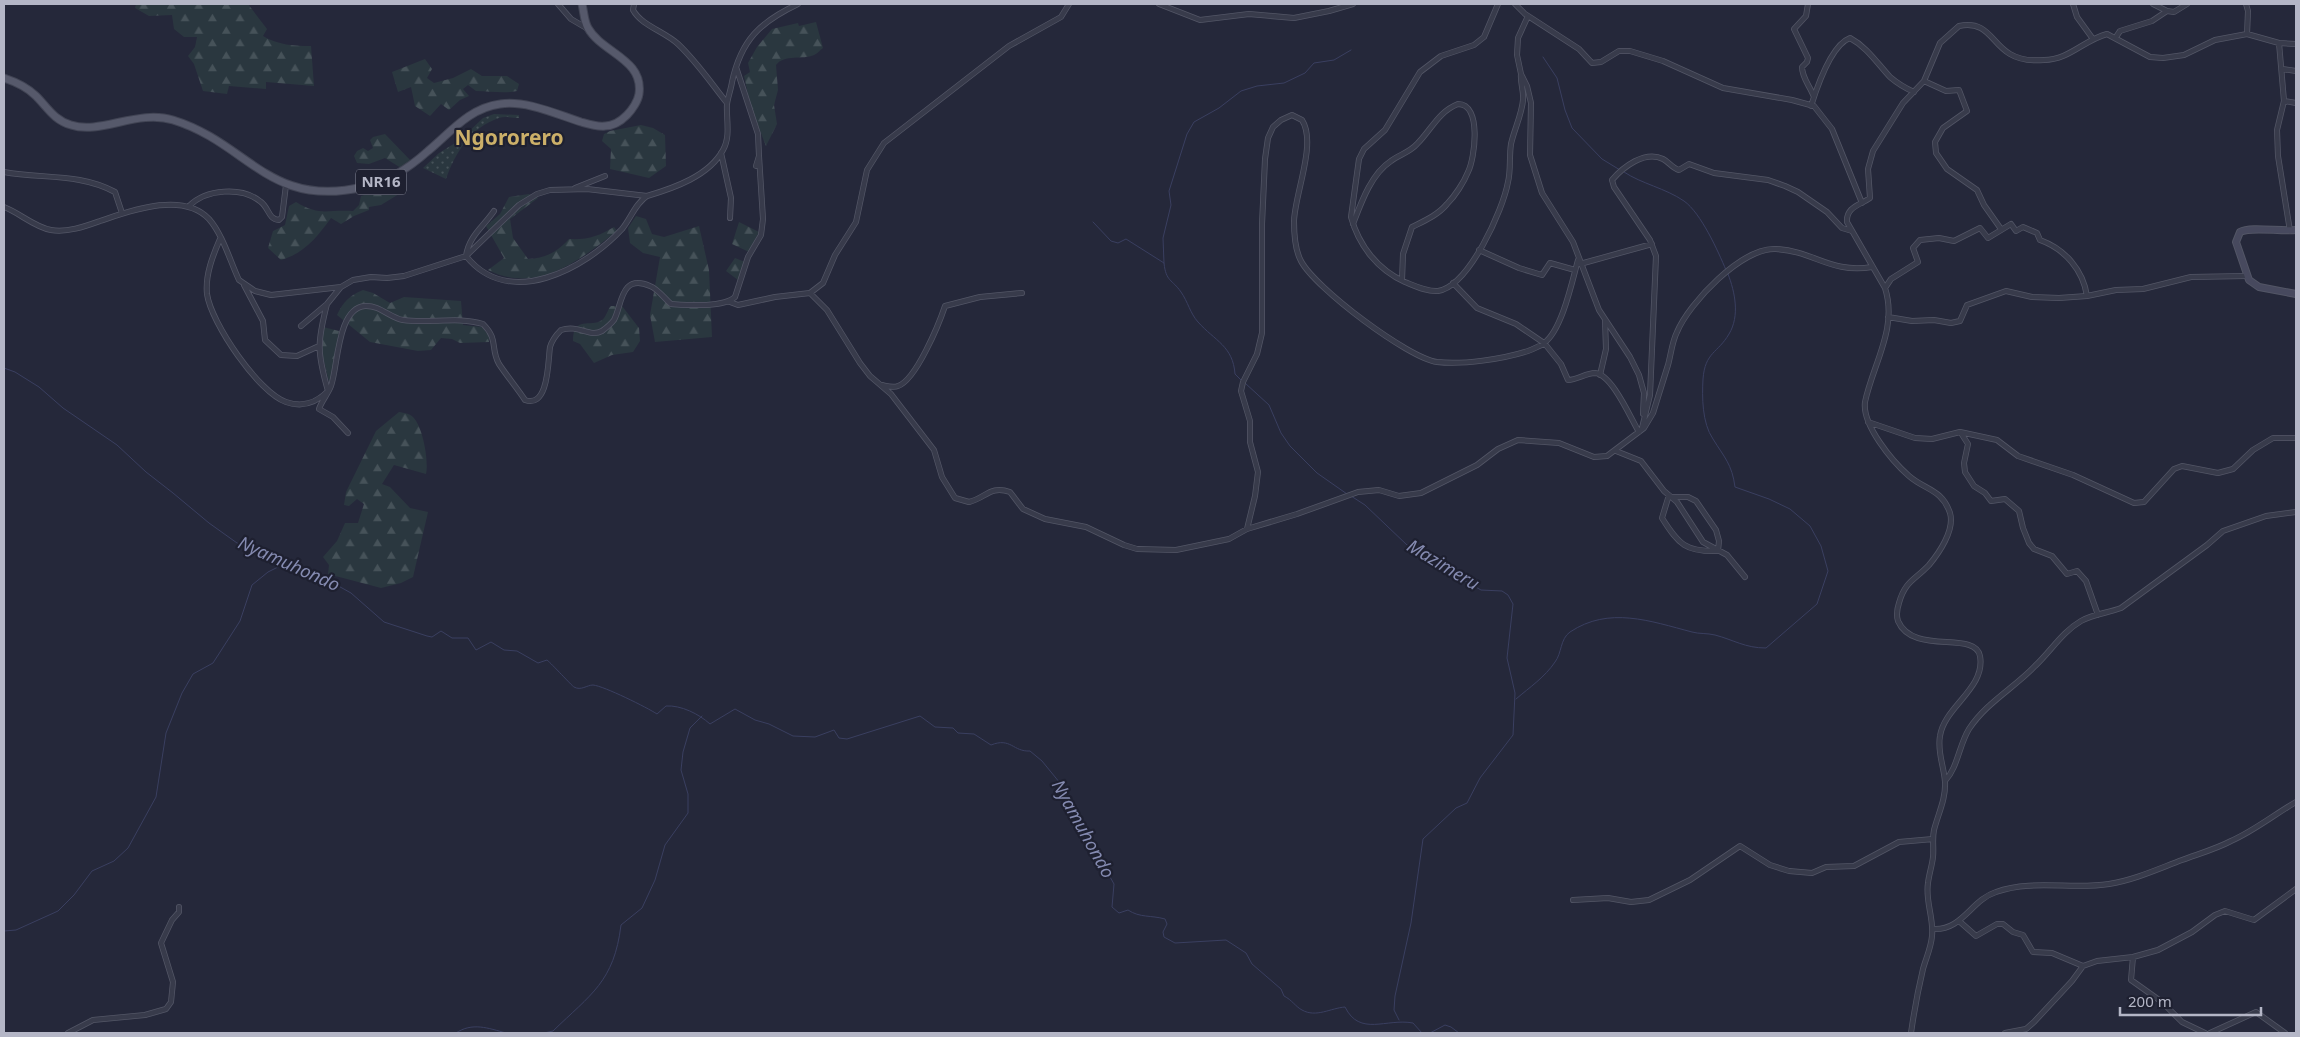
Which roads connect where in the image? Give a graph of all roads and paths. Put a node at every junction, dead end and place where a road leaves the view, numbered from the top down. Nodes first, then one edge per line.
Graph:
1 (558, 4) edge
2 (582, 4) edge
3 (634, 4) edge
4 (798, 4) edge
5 (1069, 4) edge
6 (1159, 4) edge
7 (1353, 4) edge
8 (1498, 4) edge
9 (1515, 4) edge
10 (1808, 4) edge
11 (2073, 4) edge
12 (2153, 4) edge
13 (2187, 4) edge
14 (2246, 4) edge
15 (2166, 11) junction
16 (1528, 16) junction
17 (588, 29) junction
18 (2247, 34) junction
19 (2116, 37) junction
20 (2093, 39) junction
21 (2279, 43) junction
22 (2296, 44) edge
23 (736, 66) junction
24 (2282, 69) junction
25 (2296, 71) edge
26 (1520, 74) junction
27 (4, 78) edge
28 (1924, 81) junction
29 (1914, 92) junction
30 (1814, 96) junction
31 (2284, 101) junction
32 (727, 103) junction
33 (2296, 103) edge
34 (1811, 106) junction
35 (721, 153) junction
36 (759, 156) junction
37 (756, 166) dead end
38 (4, 172) edge
39 (605, 176) dead end
40 (286, 184) junction
41 (572, 189) junction
42 (646, 196) junction
43 (1862, 203) junction
44 (189, 206) junction
45 (4, 207) edge
46 (494, 211) dead end
47 (122, 213) junction
48 (730, 218) dead end
49 (1353, 224) junction
50 (2001, 229) junction
51 (1852, 230) junction
52 (2293, 231) edge
53 (220, 239) junction
54 (1652, 244) junction
55 (1480, 250) junction
56 (466, 256) junction
57 (1579, 262) junction
58 (1872, 268) junction
59 (1575, 270) junction
60 (2246, 276) junction
61 (1402, 280) junction
62 (1454, 283) junction
63 (244, 285) junction
64 (341, 287) junction
65 (1885, 288) junction
66 (810, 293) junction
67 (1022, 293) dead end
68 (2296, 294) edge
69 (2087, 296) junction
70 (730, 302) junction
71 (327, 304) junction
72 (1888, 317) junction
73 (1604, 318) junction
74 (301, 326) dead end
75 (1544, 344) junction
76 (318, 346) junction
77 (1600, 375) junction
78 (881, 384) junction
79 (328, 391) junction
80 (1868, 422) junction
81 (1640, 431) junction
82 (1960, 432) junction
83 (348, 433) dead end
84 (2296, 438) edge
85 (1616, 450) junction
86 (1671, 496) junction
87 (2296, 512) edge
88 (1247, 528) junction
89 (1718, 551) junction
90 (1745, 577) dead end
91 (2098, 615) junction
92 (1945, 781) junction
93 (2296, 802) edge
94 (1933, 839) junction
95 (2296, 889) edge
96 (1573, 900) dead end
97 (179, 906) dead end
98 (1959, 921) junction
99 (1933, 929) junction
100 (2133, 957) junction
101 (2083, 966) junction
102 (68, 1033) edge
103 (1911, 1033) edge
104 (2005, 1033) edge
105 (2205, 1033) edge
106 (2210, 1033) edge
107 (2285, 1033) edge

1 - 17 street
2 - 17 main road
3 - 32 street
4 - 23 street
5 - 66 street
6 - 7 street
8 - 49 street
9 - 16 street
10 - 30 street
11 - 20 street
12 - 15 street
13 - 15 street
14 - 18 street
15 - 19 street
16 - 26 street
16 - 34 street
17 - 40 main road, NR16
18 - 19 street
18 - 21 street
19 - 20 street
20 - 28 street
21 - 22 street
21 - 24 street
23 - 32 street
23 - 36 street
24 - 25 street
24 - 31 street
26 - 55 street
26 - 57 street
27 - 40 main road, NR16
28 - 29 street
28 - 50 street
29 - 30 street
29 - 43 street
30 - 34 street
31 - 33 street
31 - 52 street
32 - 35 street
34 - 43 street
35 - 42 street
35 - 48 street
36 - 37 street
36 - 70 street
38 - 47 street
39 - 41 street
40 - 44 street
41 - 42 street
41 - 56 street
42 - 56 street
43 - 51 street
44 - 47 street
44 - 53 street
45 - 47 street
46 - 56 street
49 - 61 street
49 - 61 street
50 - 65 street
50 - 69 street
51 - 54 street
51 - 58 street
52 - 60 main road
53 - 63 street
53 - 79 street
54 - 57 street
54 - 81 street
55 - 59 street
55 - 62 street
56 - 64 street
57 - 59 street
57 - 73 street
58 - 65 street
58 - 81 street
59 - 75 street
60 - 68 main road
60 - 69 street
61 - 62 street
62 - 75 street
63 - 64 street
63 - 76 street
64 - 71 street
65 - 72 street
66 - 70 street
66 - 78 street
67 - 78 street
69 - 72 street
70 - 79 street
71 - 74 street
71 - 76 street
72 - 80 street
73 - 77 street
73 - 81 street
75 - 77 street
75 - 88 street
76 - 79 street
77 - 81 street
78 - 88 street
79 - 83 street
80 - 82 street
80 - 92 street
81 - 85 street
82 - 84 street
82 - 91 street
85 - 86 street
85 - 88 street
86 - 89 street
86 - 89 street
86 - 89 street
87 - 91 street
89 - 90 street
91 - 92 street
92 - 94 street
93 - 98 street
94 - 96 street
94 - 99 street
95 - 100 street
97 - 102 street
98 - 99 street
98 - 101 street
99 - 103 street
100 - 101 street
100 - 105 street
101 - 104 street
106 - 107 street

